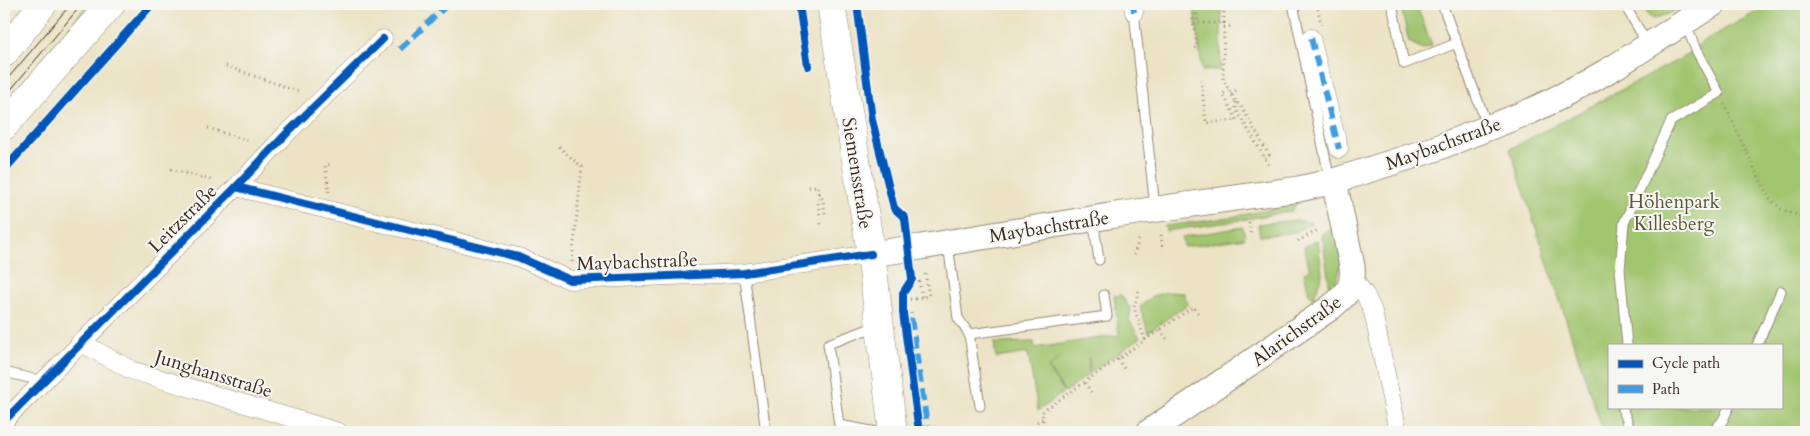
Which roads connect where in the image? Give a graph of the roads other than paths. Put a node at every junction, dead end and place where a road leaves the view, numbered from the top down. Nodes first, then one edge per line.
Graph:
1 (43, 4) edge
2 (111, 4) edge
3 (832, 4) edge
4 (1293, 4) edge
5 (1392, 4) edge
6 (1442, 4) edge
7 (1624, 4) edge
8 (1713, 4) edge
9 (1133, 8) edge
10 (1685, 22) junction
11 (1312, 38) dead end
12 (383, 39) dead end
13 (1457, 43) junction
14 (1648, 46) junction
15 (4, 53) edge
16 (4, 126) edge
17 (1488, 128) junction
18 (1339, 149) dead end
19 (1332, 182) junction
20 (236, 187) junction
21 (1155, 210) junction
22 (1093, 219) junction
23 (948, 243) junction
24 (871, 254) junction
25 (1099, 260) dead end
26 (744, 273) junction
27 (1354, 280) junction
28 (1781, 290) dead end
29 (1104, 295) dead end
30 (880, 325) junction
31 (969, 334) junction
32 (80, 342) junction
33 (1627, 344) edge
34 (1757, 344) edge
35 (4, 372) edge
36 (42, 381) junction
37 (980, 406) dead end
38 (1622, 408) edge
39 (1729, 408) edge
40 (4, 421) edge
41 (340, 432) edge
42 (766, 432) edge
43 (877, 432) edge
44 (893, 432) edge
45 (1149, 432) edge
46 (1398, 432) edge
47 (1631, 432) edge
48 (1714, 432) edge

1 - 15 main road
2 - 16 main road
3 - 24 main road, Siemensstraße
4 - 19 lane
5 - 13 lane
6 - 13 lane
7 - 14 lane
8 - 10 main road, Maybachstraße
9 - 21 lane
10 - 14 main road, Maybachstraße
10 - 33 lane
11 - 18 street
12 - 20 street, Leitzstraße
13 - 17 lane
14 - 17 main road, Maybachstraße
17 - 19 main road, Maybachstraße
19 - 21 main road, Maybachstraße
19 - 27 main road, Alarichstraße
20 - 26 street, Maybachstraße
20 - 32 street, Leitzstraße
21 - 22 main road, Maybachstraße
22 - 23 main road, Maybachstraße
22 - 25 lane
23 - 24 main road, Maybachstraße
23 - 31 lane
24 - 26 street, Maybachstraße
24 - 30 main road, Siemensstraße
26 - 42 lane
27 - 45 main road, Alarichstraße
27 - 46 street
28 - 34 lane
29 - 31 lane
30 - 43 lane
30 - 44 main road, Siemensstraße
31 - 37 lane
32 - 36 street, Leitzstraße
32 - 41 street, Junghansstraße
35 - 36 lane
36 - 40 street, Leitzstraße
38 - 47 lane
39 - 48 lane

